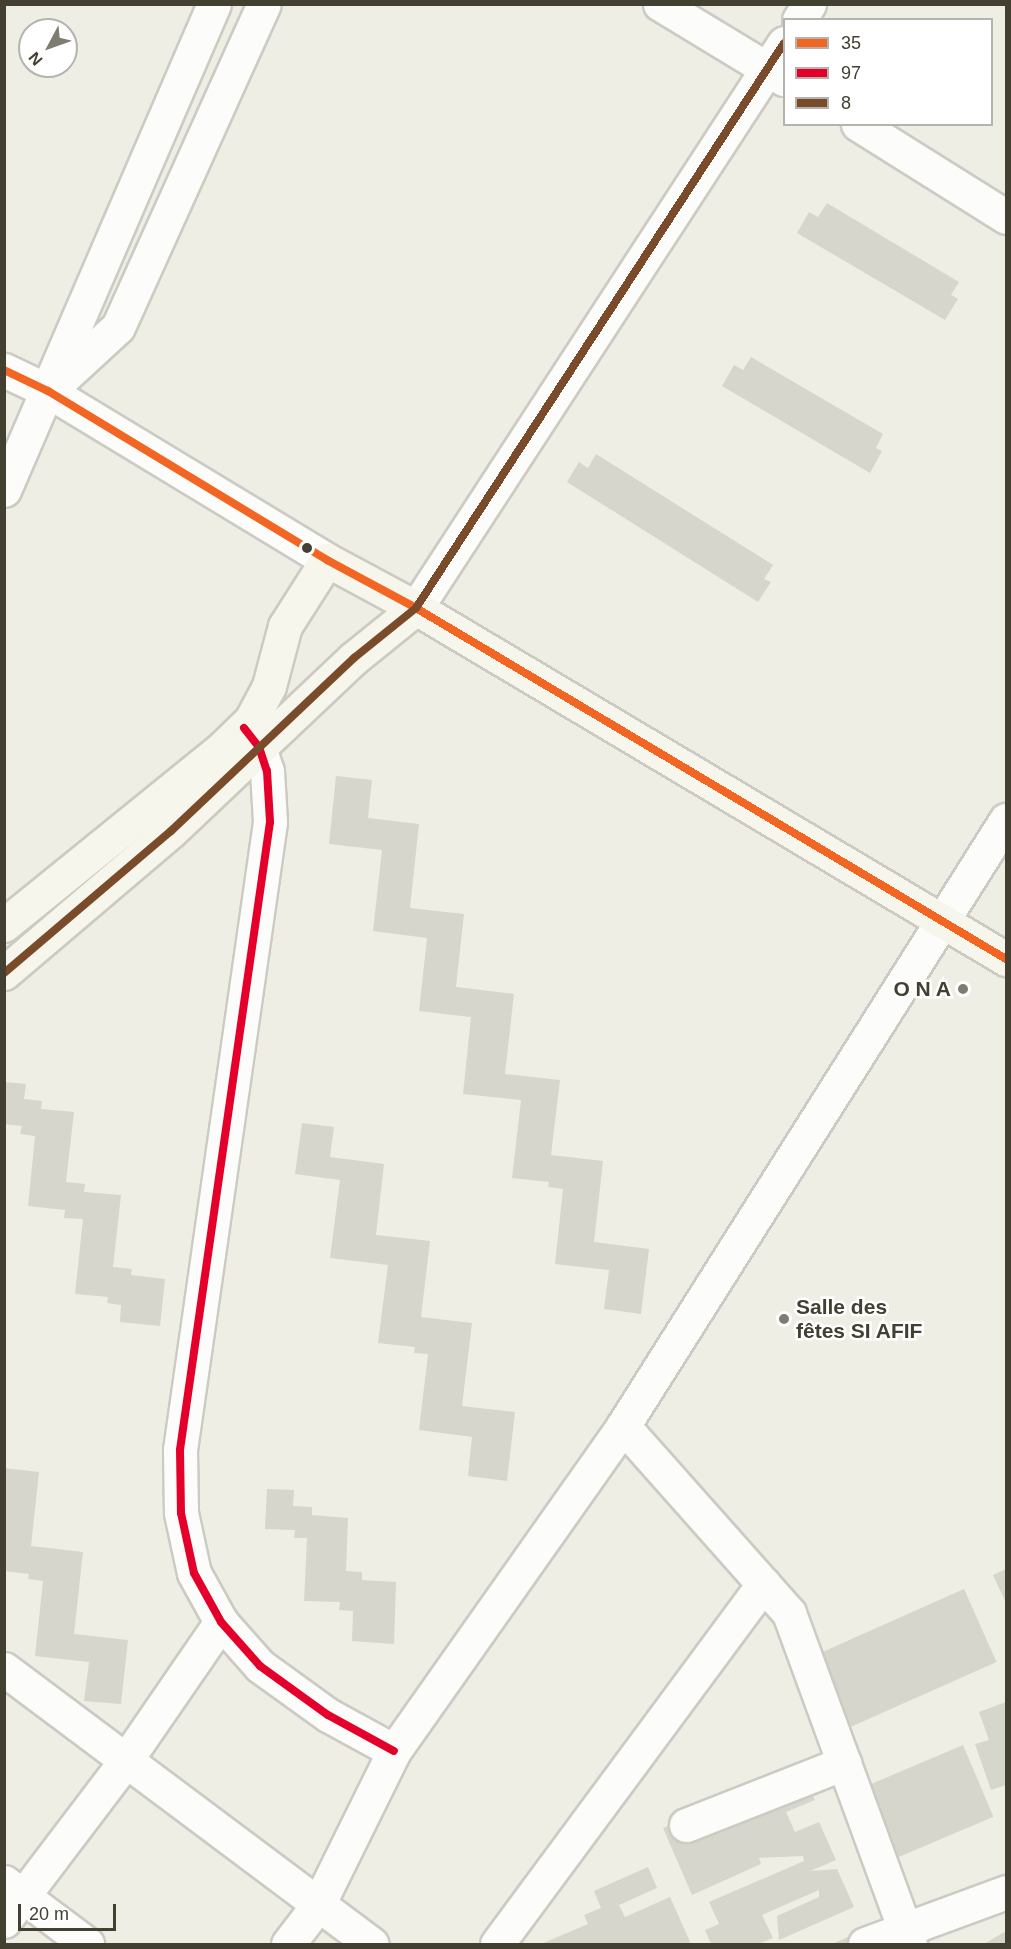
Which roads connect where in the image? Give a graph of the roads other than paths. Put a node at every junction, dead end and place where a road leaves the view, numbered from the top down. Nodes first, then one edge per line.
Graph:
1 (214, 4) edge
2 (264, 4) edge
3 (660, 4) edge
4 (808, 4) edge
5 (800, 18) edge
6 (779, 64) edge
7 (861, 126) edge
8 (1006, 216) edge
9 (4, 370) edge
10 (48, 391) junction
11 (4, 490) edge
12 (327, 560) junction
13 (416, 608) junction
14 (251, 738) junction
15 (1006, 820) edge
16 (944, 919) junction
17 (4, 926) edge
18 (1006, 959) edge
19 (6, 970) edge
20 (623, 1426) junction
21 (763, 1584) junction
22 (221, 1622) junction
23 (4, 1669) edge
24 (394, 1751) junction
25 (126, 1760) junction
26 (844, 1763) junction
27 (686, 1825) dead end
28 (1006, 1892) edge
29 (11, 1900) edge
30 (318, 1905) junction
31 (908, 1937) edge
32 (87, 1944) edge
33 (288, 1944) edge
34 (371, 1944) edge
35 (497, 1944) edge
36 (865, 1944) edge

1 - 10 street
2 - 10 street
3 - 6 street
4 - 5 street
6 - 13 street
7 - 8 street
9 - 10 street
10 - 11 street
10 - 12 street
12 - 13 main road
12 - 14 main road
13 - 14 main road
13 - 16 main road
14 - 17 main road
14 - 19 main road
14 - 22 street
15 - 16 street
16 - 18 main road
16 - 20 street
20 - 21 street
20 - 24 street
21 - 26 street
21 - 35 street
22 - 24 street
22 - 25 street
23 - 25 street
24 - 30 street
25 - 29 street
25 - 30 street
26 - 27 street
26 - 31 street
28 - 31 street
29 - 32 street
30 - 33 street
30 - 34 street
31 - 36 street

